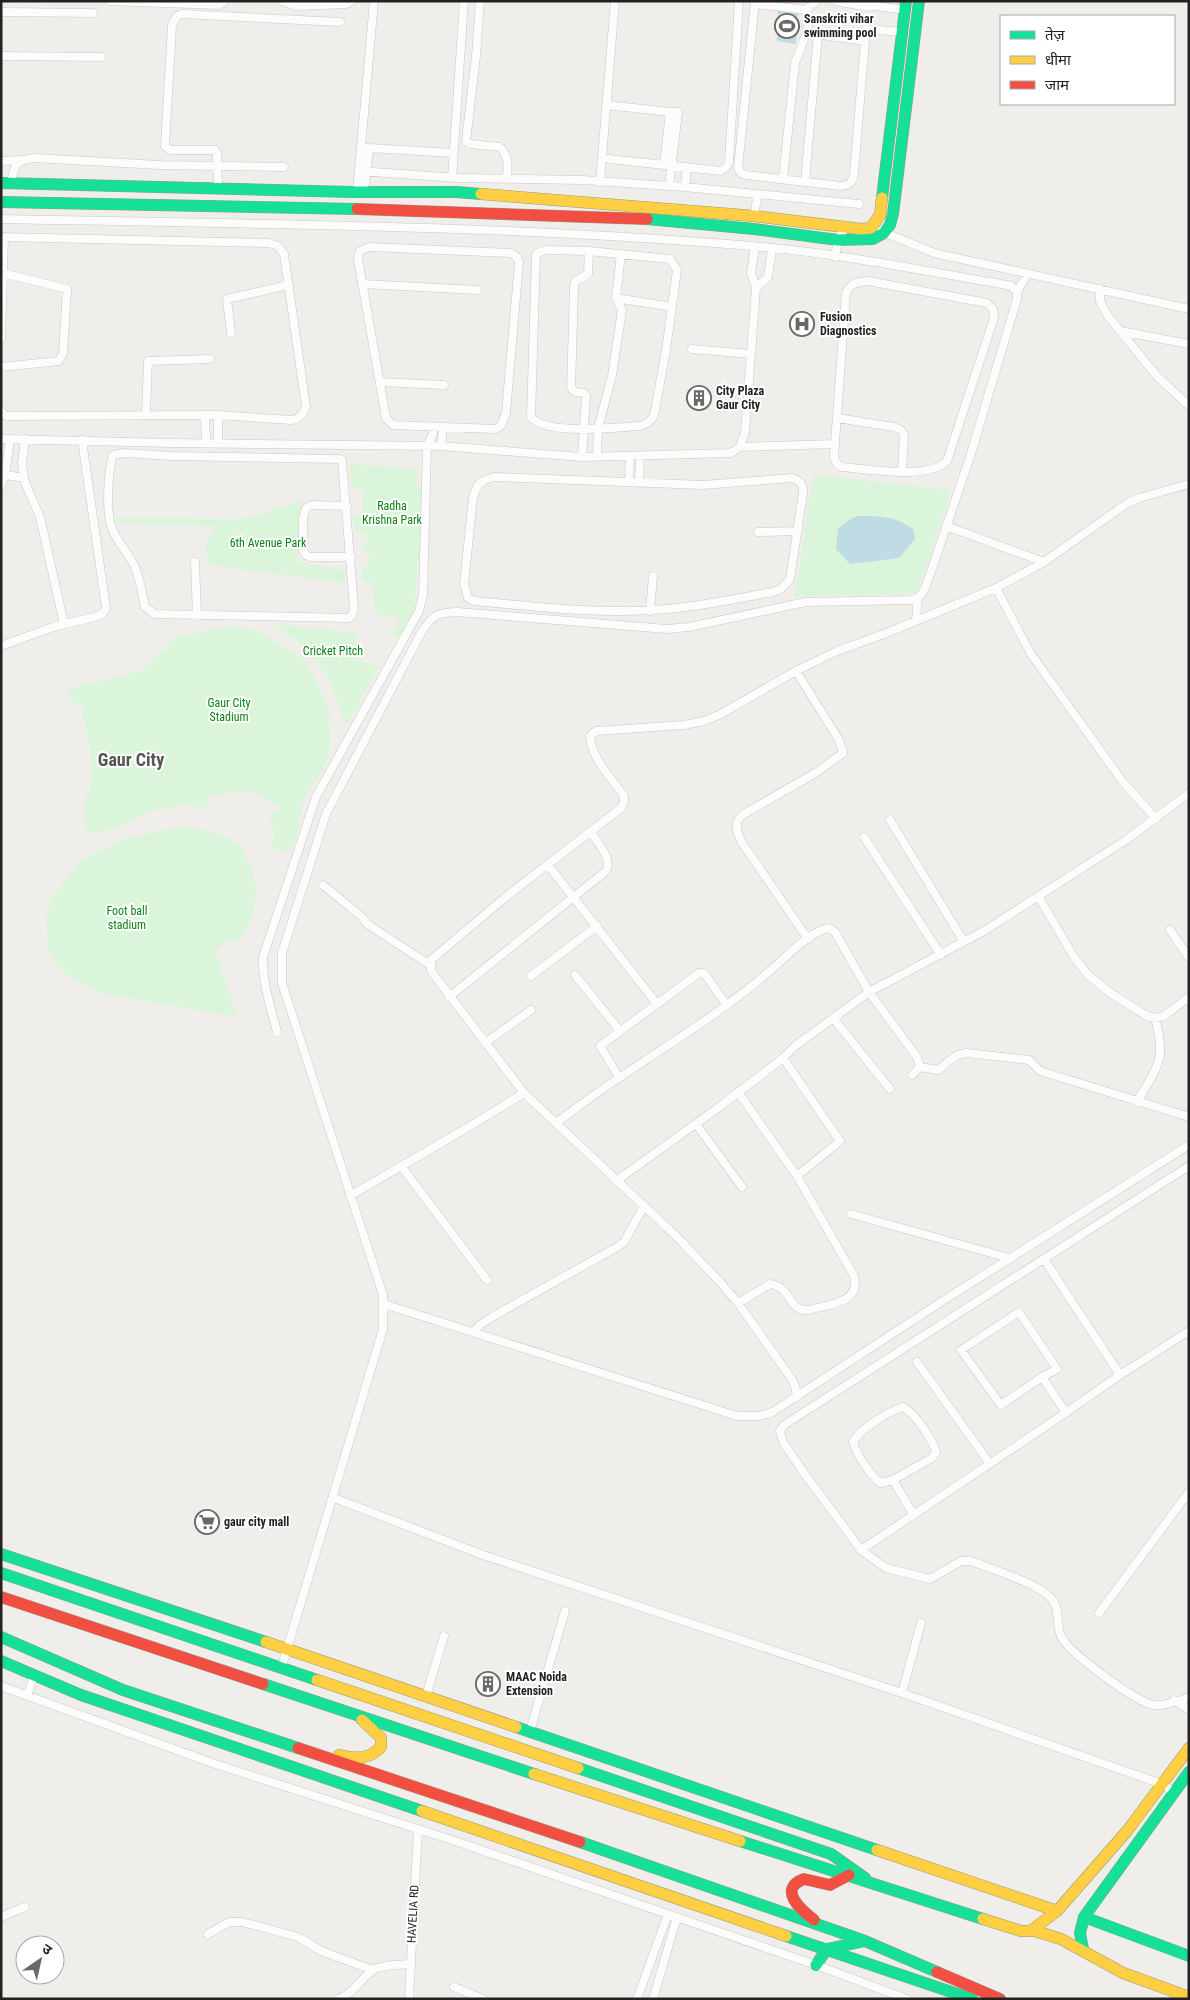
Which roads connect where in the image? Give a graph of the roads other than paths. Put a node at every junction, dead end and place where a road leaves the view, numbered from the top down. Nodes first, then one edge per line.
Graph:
1 (110, 1) edge
2 (225, 1) edge
3 (282, 1) edge
4 (352, 1) edge
5 (374, 1) edge
6 (464, 1) edge
7 (480, 1) edge
8 (615, 1) edge
9 (739, 1) edge
10 (816, 1) edge
11 (836, 1) edge
12 (919, 1) edge
13 (169, 2) edge
14 (756, 3) edge
15 (869, 3) edge
16 (795, 5) edge
17 (906, 5) edge
18 (806, 10) junction
19 (1, 12) edge
20 (93, 13) dead end
21 (340, 22) dead end
22 (808, 32) junction
23 (903, 32) junction
24 (818, 34) junction
25 (865, 41) junction
26 (1, 56) edge
27 (101, 57) dead end
28 (606, 105) junction
29 (364, 148) junction
30 (453, 153) junction
31 (20, 160) junction
32 (609, 160) dead end
33 (1, 161) edge
34 (217, 166) junction
35 (668, 166) junction
36 (284, 167) dead end
37 (687, 168) junction
38 (362, 172) junction
39 (452, 178) junction
40 (507, 178) junction
41 (783, 180) junction
42 (600, 182) junction
43 (805, 182) junction
44 (6, 183) edge
45 (669, 186) junction
46 (685, 187) junction
47 (218, 189) junction
48 (361, 192) junction
49 (758, 194) junction
50 (4, 202) edge
51 (859, 204) dead end
52 (754, 216) junction
53 (4, 220) edge
54 (873, 226) junction
55 (845, 228) junction
56 (884, 233) junction
57 (3, 237) edge
58 (838, 240) junction
59 (755, 247) junction
60 (772, 249) junction
61 (590, 251) junction
62 (621, 254) junction
63 (835, 257) junction
64 (3, 273) junction
65 (1027, 274) junction
66 (362, 284) junction
67 (289, 285) junction
68 (756, 288) junction
69 (1100, 289) junction
70 (477, 290) dead end
71 (1017, 292) junction
72 (616, 298) junction
73 (672, 307) junction
74 (1189, 309) edge
75 (1120, 331) junction
76 (232, 333) dead end
77 (1, 334) edge
78 (1, 339) edge
79 (1189, 344) edge
80 (692, 349) dead end
81 (751, 354) junction
82 (210, 359) dead end
83 (1, 367) edge
84 (380, 382) junction
85 (444, 385) dead end
86 (1189, 406) edge
87 (1, 412) edge
88 (218, 414) junction
89 (146, 415) junction
90 (205, 415) junction
91 (837, 418) junction
92 (433, 427) junction
93 (443, 427) junction
94 (598, 428) junction
95 (584, 429) junction
96 (10, 438) junction
97 (1, 439) edge
98 (25, 439) junction
99 (82, 440) junction
100 (206, 444) junction
101 (225, 444) junction
102 (834, 444) junction
103 (428, 446) junction
104 (441, 446) junction
105 (740, 447) junction
106 (630, 456) junction
107 (640, 456) junction
108 (224, 457) junction
109 (234, 457) junction
110 (582, 457) junction
111 (597, 457) junction
112 (902, 472) junction
113 (6, 476) junction
114 (24, 478) junction
115 (628, 482) junction
116 (638, 483) junction
117 (1189, 484) edge
118 (1, 485) edge
119 (347, 506) junction
120 (946, 526) junction
121 (798, 531) junction
122 (758, 532) dead end
123 (351, 556) junction
124 (195, 562) dead end
125 (1044, 562) junction
126 (653, 576) dead end
127 (996, 588) junction
128 (918, 598) junction
129 (650, 611) junction
130 (198, 616) junction
131 (916, 620) junction
132 (64, 624) junction
133 (1, 646) edge
134 (796, 671) junction
135 (1189, 793) edge
136 (1156, 819) junction
137 (890, 820) dead end
138 (590, 832) junction
139 (864, 837) dead end
140 (548, 865) junction
141 (323, 885) dead end
142 (1038, 896) junction
143 (574, 897) junction
144 (597, 926) junction
145 (1170, 930) dead end
146 (808, 939) junction
147 (964, 942) junction
148 (941, 955) junction
149 (1189, 958) edge
150 (430, 965) junction
151 (575, 975) dead end
152 (531, 976) dead end
153 (869, 992) junction
154 (449, 997) junction
155 (1189, 998) edge
156 (657, 1004) junction
157 (726, 1004) junction
158 (530, 1010) dead end
159 (833, 1018) junction
160 (1155, 1018) junction
161 (620, 1031) junction
162 (277, 1032) dead end
163 (485, 1043) junction
164 (783, 1058) junction
165 (920, 1067) junction
166 (912, 1076) dead end
167 (620, 1077) junction
168 (890, 1089) dead end
169 (738, 1092) junction
170 (524, 1093) junction
171 (1137, 1102) junction
172 (1189, 1117) edge
173 (557, 1122) junction
174 (696, 1124) junction
175 (1189, 1145) edge
176 (401, 1166) junction
177 (1189, 1166) edge
178 (797, 1176) junction
179 (616, 1181) junction
180 (742, 1187) dead end
181 (350, 1196) junction
182 (644, 1206) junction
183 (851, 1214) dead end
184 (1009, 1258) junction
185 (1044, 1259) junction
186 (487, 1280) dead end
187 (738, 1303) junction
188 (384, 1304) junction
189 (1189, 1331) edge
190 (474, 1332) junction
191 (917, 1362) dead end
192 (1120, 1375) junction
193 (1042, 1377) junction
194 (797, 1397) junction
195 (1066, 1413) junction
196 (990, 1464) junction
197 (893, 1480) junction
198 (1189, 1492) edge
199 (334, 1498) junction
200 (913, 1514) junction
201 (861, 1550) junction
202 (1, 1554) edge
203 (1, 1573) edge
204 (1, 1597) edge
205 (564, 1611) dead end
206 (1099, 1613) dead end
207 (149, 1623) junction
208 (921, 1623) dead end
209 (444, 1636) dead end
210 (1, 1637) edge
211 (142, 1644) junction
212 (287, 1649) junction
213 (1, 1661) edge
214 (281, 1669) junction
215 (34, 1676) junction
216 (1, 1686) edge
217 (122, 1690) junction
218 (902, 1693) junction
219 (27, 1696) junction
220 (426, 1696) junction
221 (1189, 1696) edge
222 (1174, 1700) junction
223 (118, 1708) junction
224 (1189, 1710) edge
225 (357, 1716) junction
226 (530, 1731) junction
227 (295, 1746) junction
228 (1189, 1748) edge
229 (1189, 1772) edge
230 (1162, 1784) junction
231 (1174, 1792) junction
232 (418, 1829) junction
233 (849, 1876) junction
234 (870, 1882) junction
235 (25, 1907) dead end
236 (1057, 1911) junction
237 (668, 1914) junction
238 (1, 1917) edge
239 (677, 1917) junction
240 (1084, 1917) junction
241 (821, 1926) junction
242 (1032, 1930) junction
243 (208, 1934) dead end
244 (865, 1941) junction
245 (827, 1949) junction
246 (1083, 1949) junction
247 (1189, 1956) edge
248 (411, 1964) junction
249 (816, 1965) junction
250 (373, 1970) junction
251 (454, 1987) dead end
252 (1189, 1997) edge
253 (338, 1999) edge
254 (409, 1999) edge
255 (483, 1999) edge
256 (637, 1999) edge
257 (652, 1999) edge
258 (906, 1999) edge
259 (972, 1999) edge
260 (1000, 1999) edge

1 - 13 street
2 - 13 street
3 - 4 street
5 - 29 street
6 - 30 street
7 - 40 street
8 - 28 street
9 - 37 street
10 - 18 street
11 - 15 street
12 - 56 street
14 - 16 street
14 - 41 street
15 - 17 street
16 - 18 street
17 - 23 street
18 - 22 street
19 - 20 street
21 - 34 street
22 - 24 street
22 - 41 street
23 - 25 street
23 - 54 street
24 - 25 street
24 - 43 street
25 - 43 street
26 - 27 street
28 - 35 street
28 - 42 street
29 - 30 street
29 - 38 street
30 - 39 street
31 - 33 street
31 - 34 street
31 - 44 street
32 - 35 street
34 - 36 street
34 - 47 street
35 - 37 street
35 - 45 street
37 - 46 street
38 - 39 street
38 - 48 street
39 - 40 street
40 - 42 street
41 - 43 street
42 - 45 street
44 - 47 street
45 - 46 street
46 - 49 street
47 - 48 street
48 - 52 street
49 - 51 street
49 - 52 street
50 - 53 street
50 - 58 street
52 - 55 street
53 - 59 street
54 - 55 street
54 - 56 street
55 - 58 street
56 - 58 street
56 - 65 street
57 - 64 street
57 - 67 street
58 - 63 street
59 - 60 street
59 - 68 street
60 - 63 street
60 - 68 street
61 - 62 street
61 - 95 street
61 - 95 street
62 - 72 street
62 - 73 street
63 - 71 street
64 - 77 street
64 - 83 street
65 - 69 street
65 - 71 street
66 - 70 street
66 - 84 street
66 - 93 street
67 - 76 street
67 - 88 street
68 - 81 street
69 - 74 street
69 - 75 street
71 - 120 street
72 - 73 street
72 - 94 street
73 - 94 street
75 - 79 street
75 - 86 street
77 - 78 street
80 - 81 street
81 - 105 street
82 - 89 street
84 - 85 street
84 - 92 street
87 - 89 street
88 - 90 street
88 - 101 street
89 - 90 street
90 - 100 street
91 - 102 street
91 - 112 street
91 - 112 street
92 - 93 street
92 - 103 street
93 - 104 street
94 - 95 street
94 - 111 street
95 - 110 street
96 - 97 street
96 - 98 street
96 - 113 street
98 - 99 street
98 - 114 street
99 - 100 street
99 - 132 street
100 - 101 street
101 - 103 street
101 - 108 street
101 - 109 street
102 - 105 street
102 - 112 street
103 - 104 street
103 - 162 street
104 - 110 street
105 - 107 street
106 - 107 street
106 - 111 street
106 - 115 street
107 - 116 street
108 - 109 street
108 - 130 street
109 - 119 street
110 - 111 street
113 - 114 street
113 - 118 street
114 - 132 street
115 - 116 street
115 - 129 street
116 - 121 street
117 - 125 street
119 - 123 street
119 - 123 street
120 - 125 street
120 - 128 street
121 - 122 street
121 - 129 street
123 - 130 street
124 - 130 street
125 - 127 street
126 - 129 street
127 - 131 street
127 - 136 street
128 - 131 street
128 - 181 street
131 - 134 street
132 - 133 street
134 - 138 street
134 - 146 street
135 - 136 street
136 - 142 street
137 - 147 street
138 - 140 street
138 - 143 street
139 - 148 street
140 - 143 street
140 - 150 street
141 - 150 street
142 - 147 street
142 - 160 street
143 - 144 street
143 - 154 street
144 - 152 street
144 - 156 street
145 - 149 street
146 - 153 street
146 - 157 street
147 - 148 street
148 - 153 street
150 - 154 street
151 - 161 street
153 - 159 street
153 - 165 street
154 - 163 street
155 - 160 street
156 - 157 street
156 - 161 street
157 - 167 street
158 - 163 street
159 - 164 street
159 - 168 street
160 - 171 street
161 - 167 street
163 - 170 street
164 - 169 street
164 - 178 street
165 - 166 street
165 - 171 street
167 - 173 street
169 - 174 street
169 - 178 street
170 - 173 street
170 - 176 street
171 - 172 street
173 - 179 street
174 - 179 street
174 - 180 street
175 - 184 street
176 - 181 street
176 - 186 street
177 - 185 street
178 - 187 street
179 - 182 street
181 - 188 street
182 - 187 street
182 - 190 street
183 - 184 street
184 - 194 street
185 - 192 street
185 - 201 street
187 - 194 street
188 - 190 street
188 - 199 street
189 - 192 street
190 - 194 street
191 - 196 street
192 - 195 street
193 - 193 street
193 - 195 street
195 - 196 street
196 - 200 street
197 - 197 street
197 - 200 street
198 - 206 street
199 - 212 street
199 - 218 street
200 - 201 street
201 - 222 street
202 - 212 street
203 - 207 street
204 - 211 street
205 - 226 street
207 - 211 street
207 - 214 street
208 - 218 street
209 - 220 street
210 - 217 street
211 - 225 street
212 - 214 street
212 - 220 street
213 - 215 street
214 - 234 street
215 - 219 street
215 - 223 street
216 - 219 street
217 - 223 street
217 - 227 street
218 - 230 street
219 - 232 street
220 - 226 street
221 - 222 street
222 - 224 street
223 - 245 street
225 - 227 street
225 - 233 street
226 - 236 street
227 - 241 street
228 - 230 street
229 - 231 street
230 - 231 street
230 - 236 street
231 - 240 street
232 - 237 street
232 - 248 street, HAVELIA RD
233 - 234 street
233 - 241 street
234 - 242 street
235 - 238 street
236 - 242 street
237 - 239 street
237 - 256 street
239 - 249 street
239 - 257 street
240 - 246 street
240 - 247 street
241 - 244 street
242 - 246 street
243 - 250 street
244 - 245 street
244 - 260 street
245 - 249 street
245 - 259 street
246 - 252 street
248 - 250 street
248 - 254 street, HAVELIA RD
249 - 258 street
250 - 253 street
251 - 255 street

